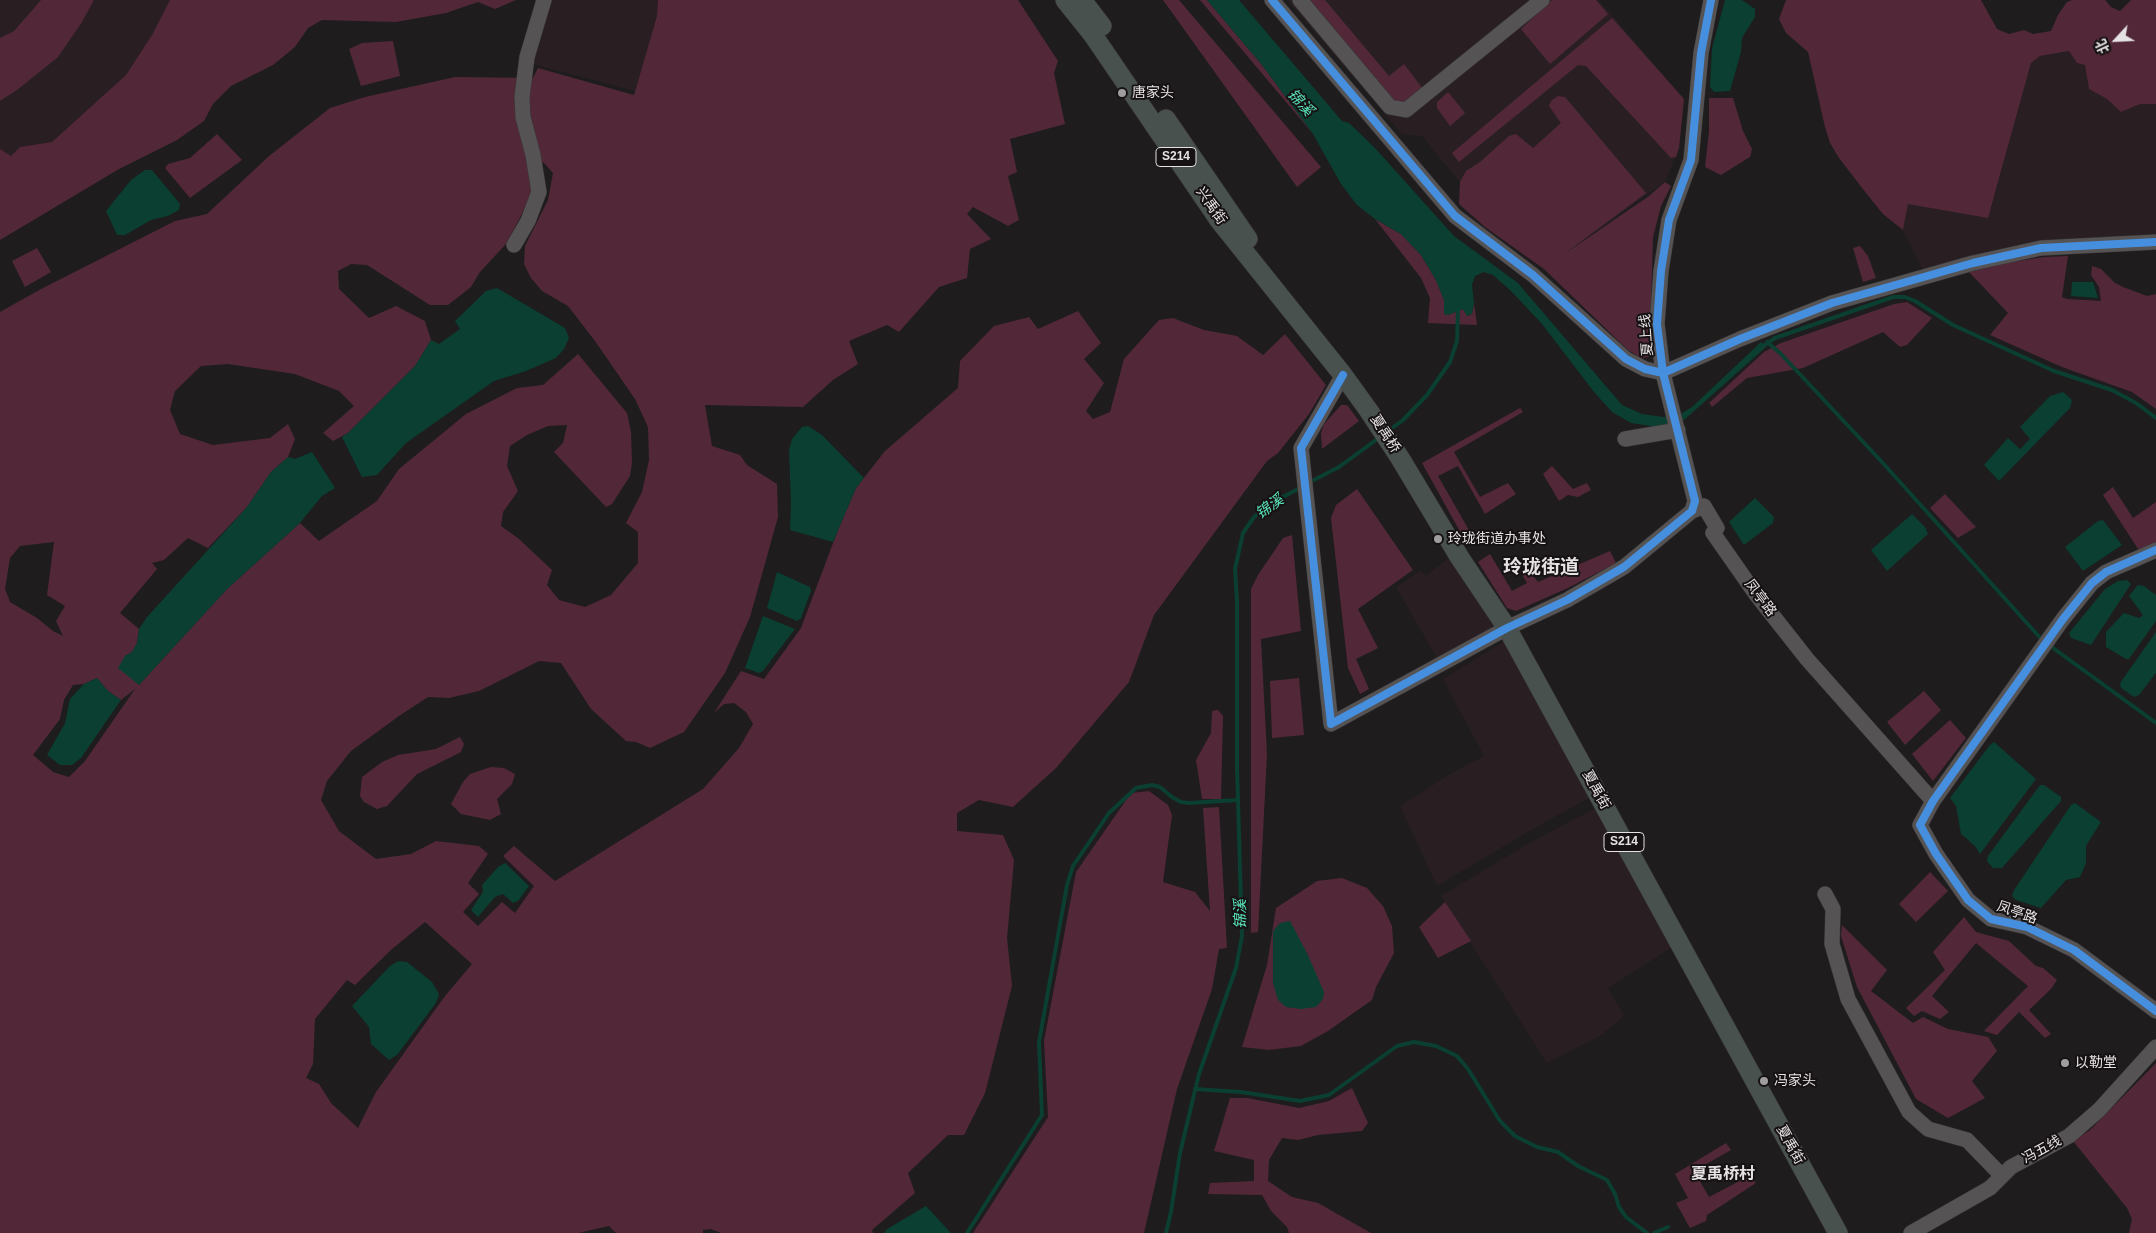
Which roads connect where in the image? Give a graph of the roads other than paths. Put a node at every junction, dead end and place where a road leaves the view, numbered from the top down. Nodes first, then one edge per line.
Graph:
1 (544, 0) edge
2 (1065, 0) edge
3 (1082, 0) edge
4 (1272, 0) edge
5 (1300, 0) edge
6 (1542, 0) edge
7 (1711, 0) edge
8 (2156, 242) edge
9 (514, 245) dead end
10 (1291, 310) junction
11 (1663, 373) junction
12 (1343, 375) junction
13 (1678, 430) junction
14 (1626, 440) dead end
15 (1400, 458) joint
16 (1692, 510) junction
17 (2156, 550) edge
18 (1507, 628) junction
19 (1934, 801) junction
20 (1824, 894) dead end
21 (2156, 1011) edge
22 (2156, 1047) edge
23 (2002, 1176) junction
24 (1838, 1233) edge
25 (1911, 1233) edge

1 - 9 street
2 - 10 main road, 兴禹街 / S214
3 - 10 main road, 兴禹街 / S214
4 - 11 street
5 - 6 street
7 - 11 street, 夏上线
8 - 11 street
10 - 12 main road, 兴禹街 / S214
11 - 13 street, 夏上线
12 - 15 main road, 夏禹桥 / S214
12 - 18 street
13 - 14 street
13 - 16 street, 夏上线
15 - 18 main road, 夏禹街 / S214
16 - 18 street
16 - 19 street, 凤亭路
17 - 19 street
18 - 24 main road, 夏禹街 / S214
19 - 21 street, 凤亭路
20 - 23 street
22 - 23 street, 冯五线
23 - 25 street, 冯五线

